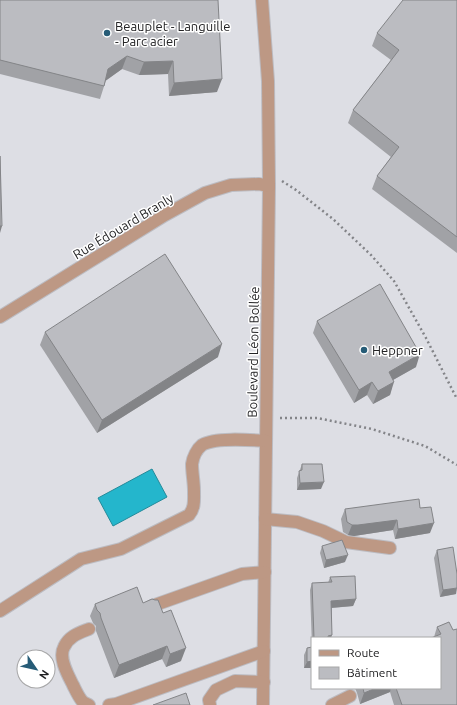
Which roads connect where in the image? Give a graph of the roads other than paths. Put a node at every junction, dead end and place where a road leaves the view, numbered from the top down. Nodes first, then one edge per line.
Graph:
1 (262, 0) edge
2 (269, 186) junction
3 (0, 317) edge
4 (266, 441) junction
5 (265, 519) junction
6 (390, 548) dead end
7 (265, 572) junction
8 (152, 606) edge
9 (0, 611) edge
10 (89, 629) dead end
11 (264, 651) junction
12 (264, 682) junction
13 (350, 696) dead end
14 (89, 705) edge
15 (109, 705) edge
16 (210, 705) edge
17 (264, 705) edge
18 (332, 705) edge

1 - 2 street, Boulevard Léon Bollée
2 - 3 street, Rue Édouard Branly
2 - 4 street, Boulevard Léon Bollée
4 - 5 street, Boulevard Léon Bollée
4 - 9 street
5 - 6 street
5 - 7 street, Boulevard Léon Bollée
7 - 8 street
7 - 11 street, Boulevard Léon Bollée
10 - 14 street
11 - 12 street, Boulevard Léon Bollée
11 - 15 street
12 - 16 street
12 - 17 street, Boulevard Léon Bollée
13 - 18 street

